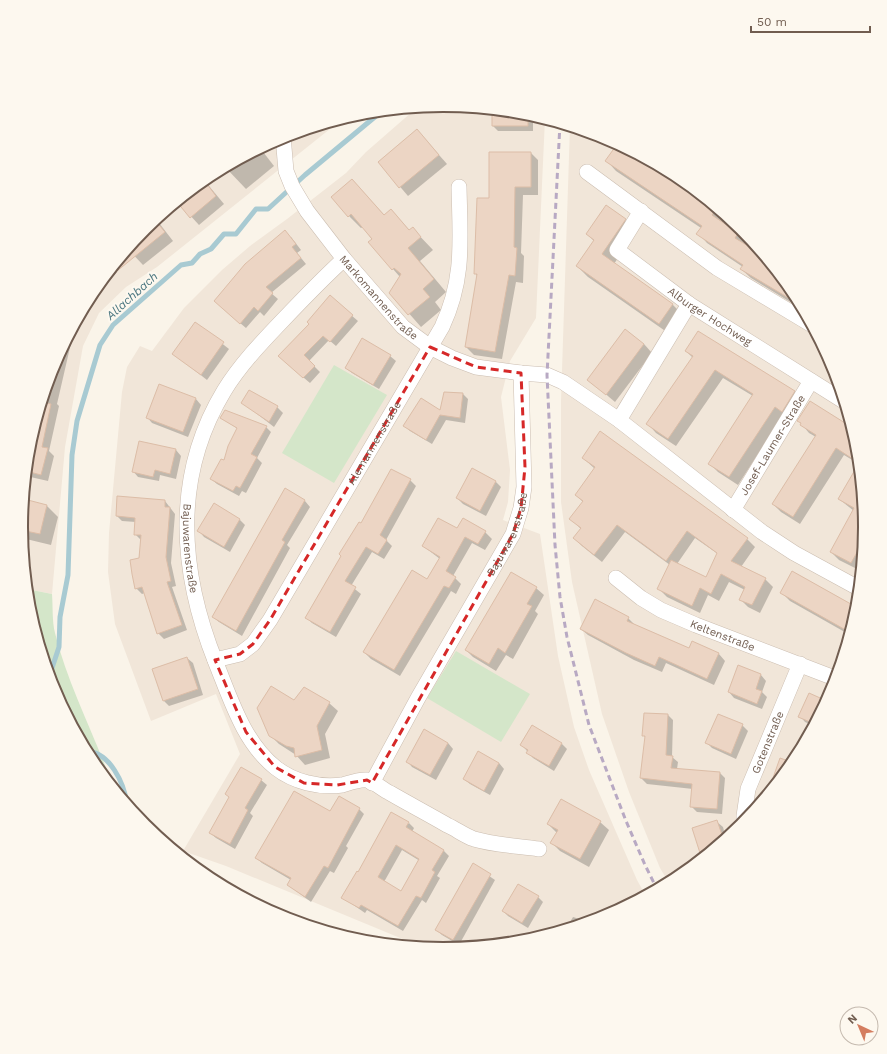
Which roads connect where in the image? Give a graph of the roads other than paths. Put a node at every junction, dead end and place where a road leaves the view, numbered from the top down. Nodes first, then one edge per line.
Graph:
1 (284, 143) edge
2 (587, 172) dead end
3 (459, 187) dead end
4 (641, 211) junction
5 (344, 259) junction
6 (689, 304) junction
7 (803, 320) edge
8 (430, 347) junction
9 (521, 373) junction
10 (811, 380) junction
11 (838, 398) edge
12 (619, 420) junction
13 (732, 510) junction
14 (616, 578) dead end
15 (854, 586) edge
16 (214, 660) junction
17 (800, 664) junction
18 (831, 676) edge
19 (372, 783) junction
20 (744, 813) edge
21 (539, 849) dead end

1 - 5 street, Markomannenstraße
2 - 4 street
3 - 8 street, Alemannenstraße
4 - 6 street, Alburger Hochweg
4 - 7 street
5 - 8 street, Markomannenstraße
5 - 16 street, Bajuwarenstraße
6 - 10 street, Alburger Hochweg
6 - 12 street
8 - 9 street, Markomannenstraße
8 - 16 street, Alemannenstraße
9 - 12 street, Markomannenstraße
9 - 19 street, Bajuwarenstraße
10 - 11 street, Alburger Hochweg
10 - 13 street, Josef-Laumer-Straße
12 - 13 street
13 - 15 street
14 - 17 street, Keltenstraße
16 - 19 street, Bajuwarenstraße
17 - 18 street, Keltenstraße
17 - 20 street, Gotenstraße
19 - 21 street, Bajuwarenstraße

